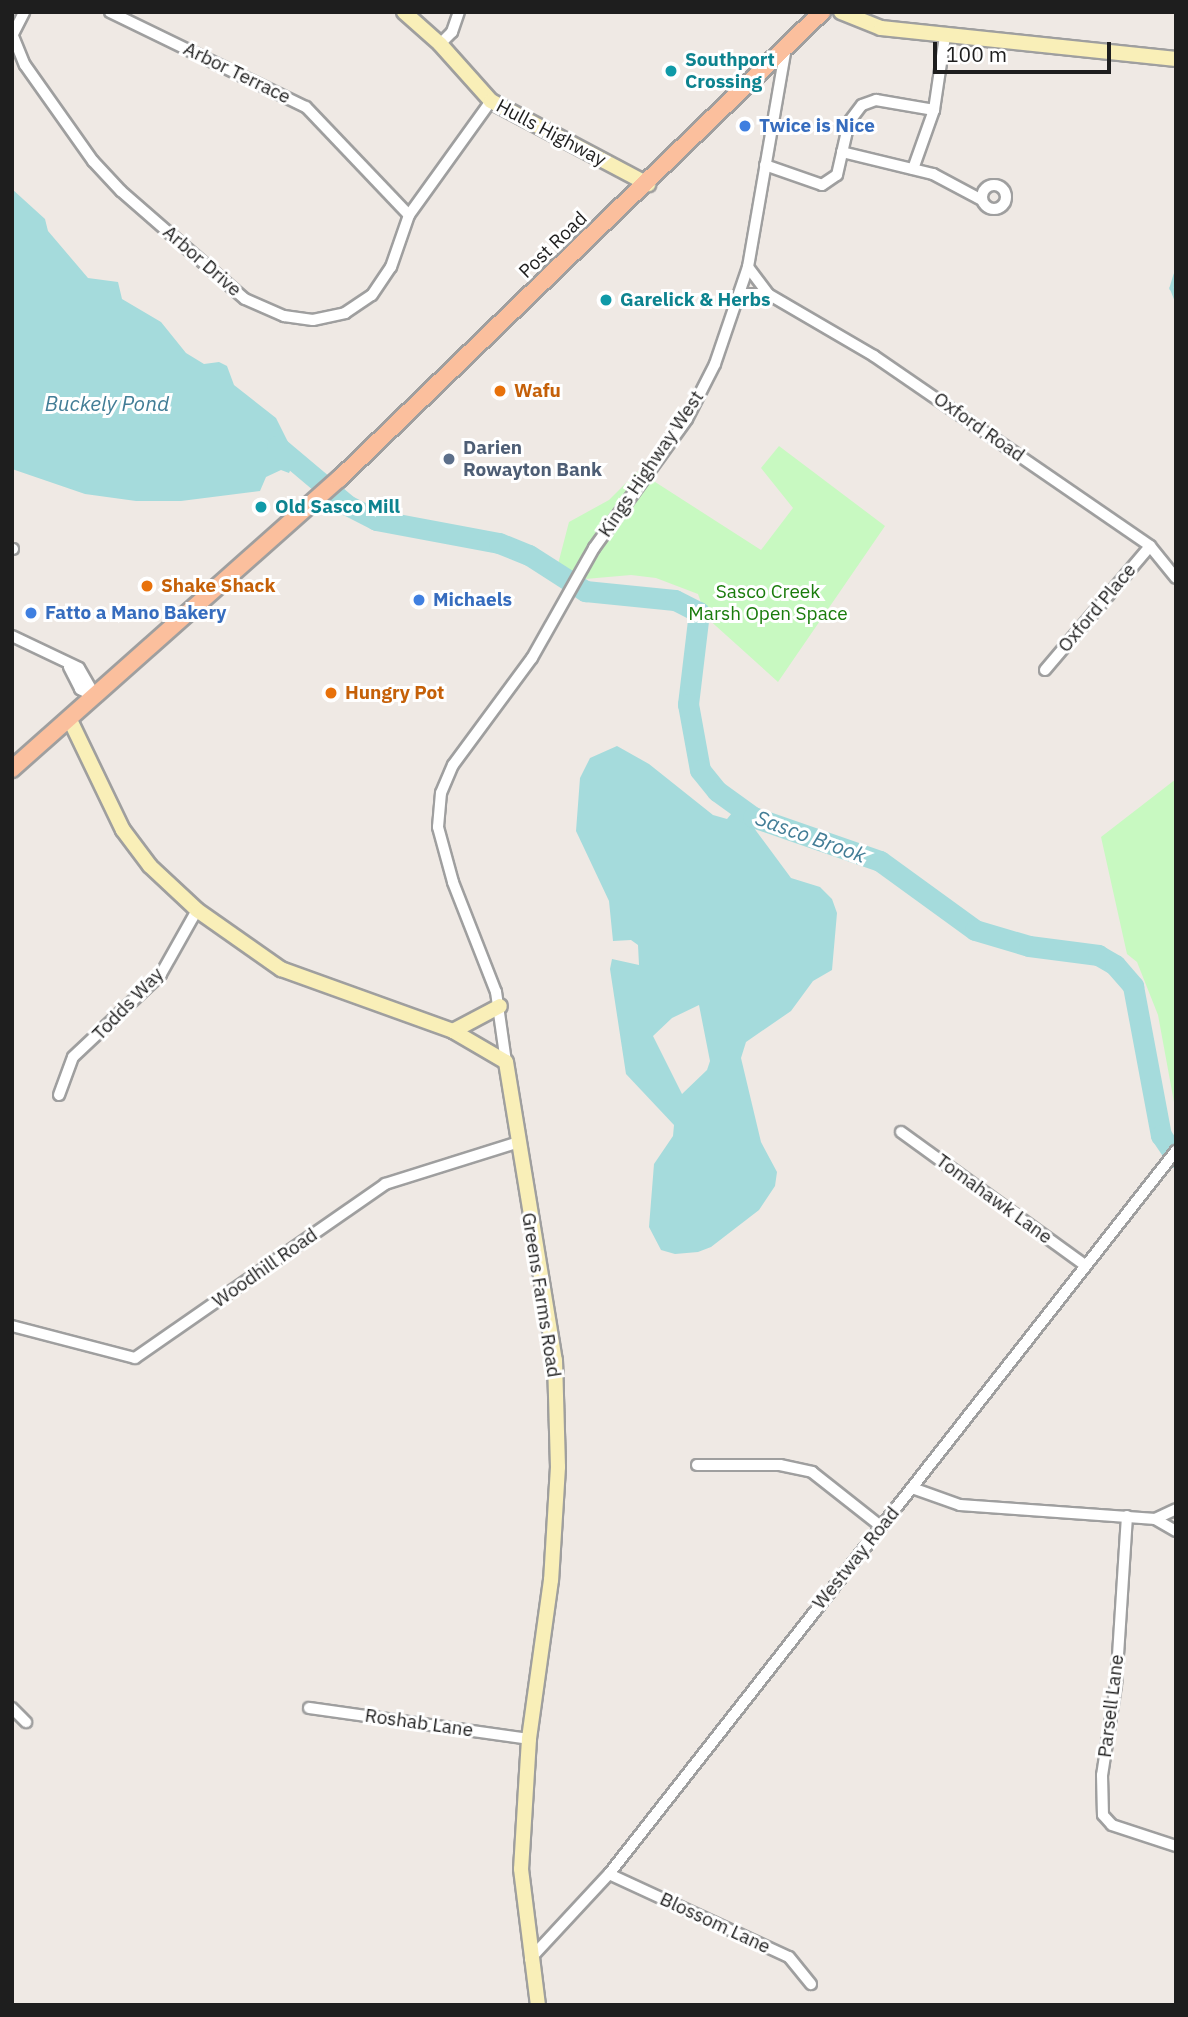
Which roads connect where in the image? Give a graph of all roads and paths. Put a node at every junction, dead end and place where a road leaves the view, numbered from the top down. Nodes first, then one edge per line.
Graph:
1 (24, 12) edge
2 (110, 12) edge
3 (404, 12) edge
4 (459, 12) edge
5 (822, 12) edge
6 (841, 12) edge
7 (13, 36) edge
8 (944, 36) junction
9 (440, 44) junction
10 (786, 46) junction
11 (1176, 58) edge
12 (491, 102) junction
13 (934, 110) junction
14 (842, 152) junction
15 (765, 165) junction
16 (913, 169) junction
17 (648, 184) junction
18 (982, 200) dead end
19 (409, 215) junction
20 (748, 267) junction
21 (741, 294) junction
22 (768, 294) junction
23 (1150, 546) junction
24 (1176, 578) edge
25 (12, 636) edge
26 (1045, 670) dead end
27 (96, 697) junction
28 (70, 720) junction
29 (453, 765) joint
30 (12, 769) edge
31 (197, 910) junction
32 (500, 1006) junction
33 (453, 1031) junction
34 (506, 1062) junction
35 (59, 1095) dead end
36 (901, 1132) dead end
37 (519, 1142) junction
38 (1176, 1151) edge
39 (1086, 1266) junction
40 (12, 1326) edge
41 (697, 1465) dead end
42 (915, 1489) junction
43 (1176, 1509) edge
44 (1127, 1516) junction
45 (1155, 1519) junction
46 (879, 1525) junction
47 (1176, 1531) edge
48 (12, 1708) edge
49 (309, 1708) dead end
50 (26, 1722) dead end
51 (529, 1739) junction
52 (1176, 1846) edge
53 (609, 1874) junction
54 (530, 1959) junction
55 (811, 1984) dead end
56 (538, 2005) edge

1 - 7 street, Arbor Drive
2 - 19 street, Arbor Terrace
3 - 9 street, Hulls Highway
4 - 9 street
5 - 10 main road, Post Road
6 - 8 street
7 - 19 street, Arbor Drive
8 - 11 street
8 - 13 street
9 - 12 street, Hulls Highway
10 - 15 street, Kings Highway West
10 - 17 main road, Post Road
12 - 17 street, Hulls Highway
12 - 19 street, Arbor Drive
13 - 14 street
13 - 16 street
14 - 15 street
14 - 16 street
15 - 20 street, Kings Highway West
16 - 18 street
17 - 27 main road, Post Road
20 - 21 street, Kings Highway West
20 - 22 street, Oxford Road
21 - 22 street
21 - 29 street, Kings Highway West
22 - 23 street, Oxford Road
23 - 24 street, Oxford Road
23 - 26 street, Oxford Place
25 - 27 street
27 - 28 main road, Post Road
28 - 30 main road, Post Road
28 - 31 street
29 - 32 street, Greens Farms Road
31 - 33 street
31 - 35 street, Todds Way
32 - 33 street
32 - 34 street, Greens Farms Road
33 - 34 street
34 - 37 street, Greens Farms Road
36 - 39 street, Tomahawk Lane
37 - 40 street, Woodhill Road
37 - 51 street, Greens Farms Road
38 - 39 street, Westway Road
39 - 42 street, Westway Road
41 - 46 street
42 - 44 street
42 - 46 street, Westway Road
43 - 45 street
44 - 45 street
44 - 52 street, Parsell Lane
45 - 47 street
46 - 53 street, Westway Road
48 - 50 street
49 - 51 street, Roshab Lane
51 - 54 street, Greens Farms Road
53 - 54 street, Westway Road
53 - 55 street, Blossom Lane
54 - 56 street, Greens Farms Road

